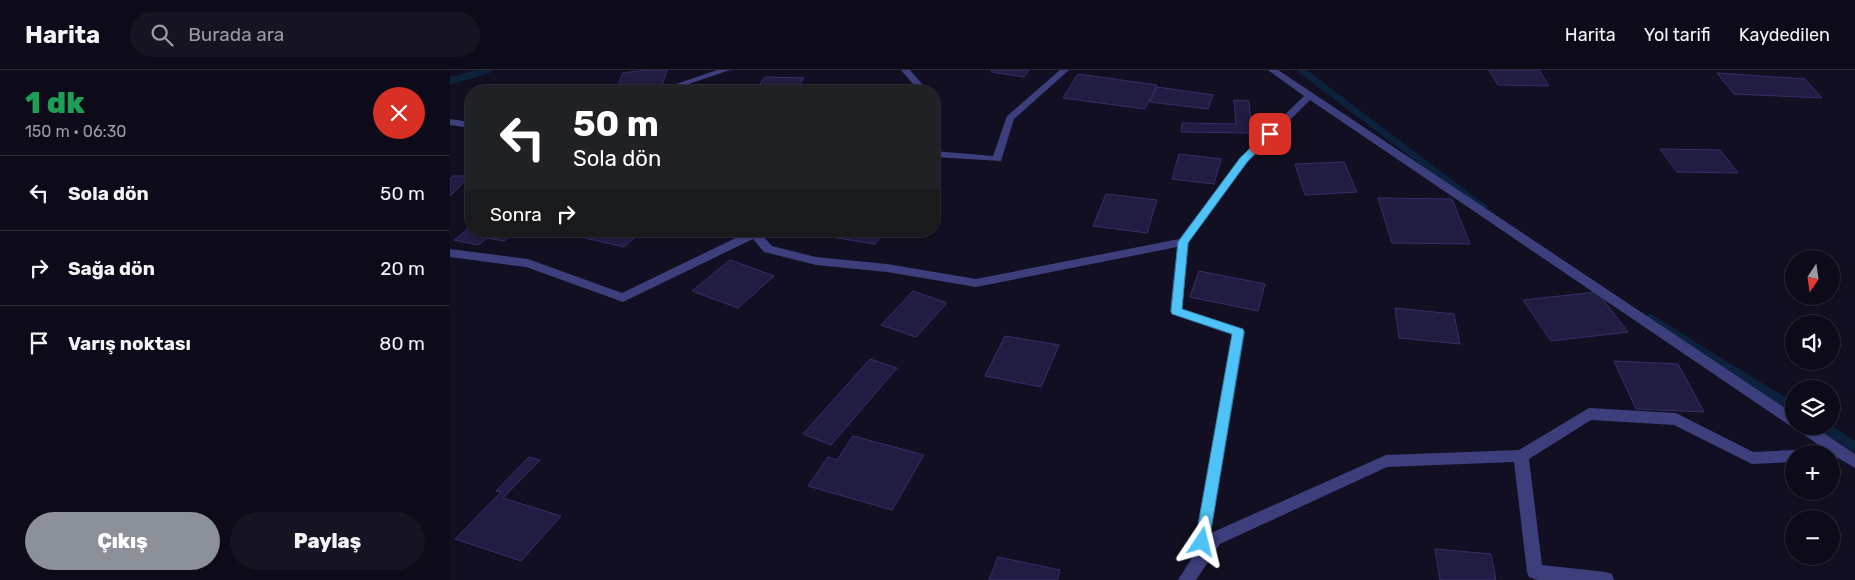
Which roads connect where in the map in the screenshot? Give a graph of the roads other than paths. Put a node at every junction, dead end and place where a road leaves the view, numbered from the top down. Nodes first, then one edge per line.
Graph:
1 (726, 70) edge
2 (906, 70) edge
3 (1065, 70) edge
4 (1272, 70) edge
5 (679, 85) edge
6 (919, 85) edge
7 (1309, 96) junction
8 (450, 122) edge
9 (465, 124) edge
10 (940, 154) edge
11 (749, 237) edge
12 (760, 237) edge
13 (1183, 242) junction
14 (450, 252) edge
15 (1785, 415) edge
16 (1815, 435) edge
17 (1830, 445) edge
18 (1840, 452) edge
19 (1521, 456) junction
20 (1785, 456) edge
21 (1855, 462) edge
22 (1198, 561) junction
23 (1186, 580) edge
24 (1606, 580) edge

1 - 5 street
2 - 6 street
3 - 10 street
4 - 7 street
7 - 13 street
7 - 15 street
8 - 9 street
11 - 14 street
12 - 13 street
13 - 22 street
16 - 17 street
18 - 21 street
19 - 20 street
19 - 22 street
19 - 24 street
22 - 23 street

